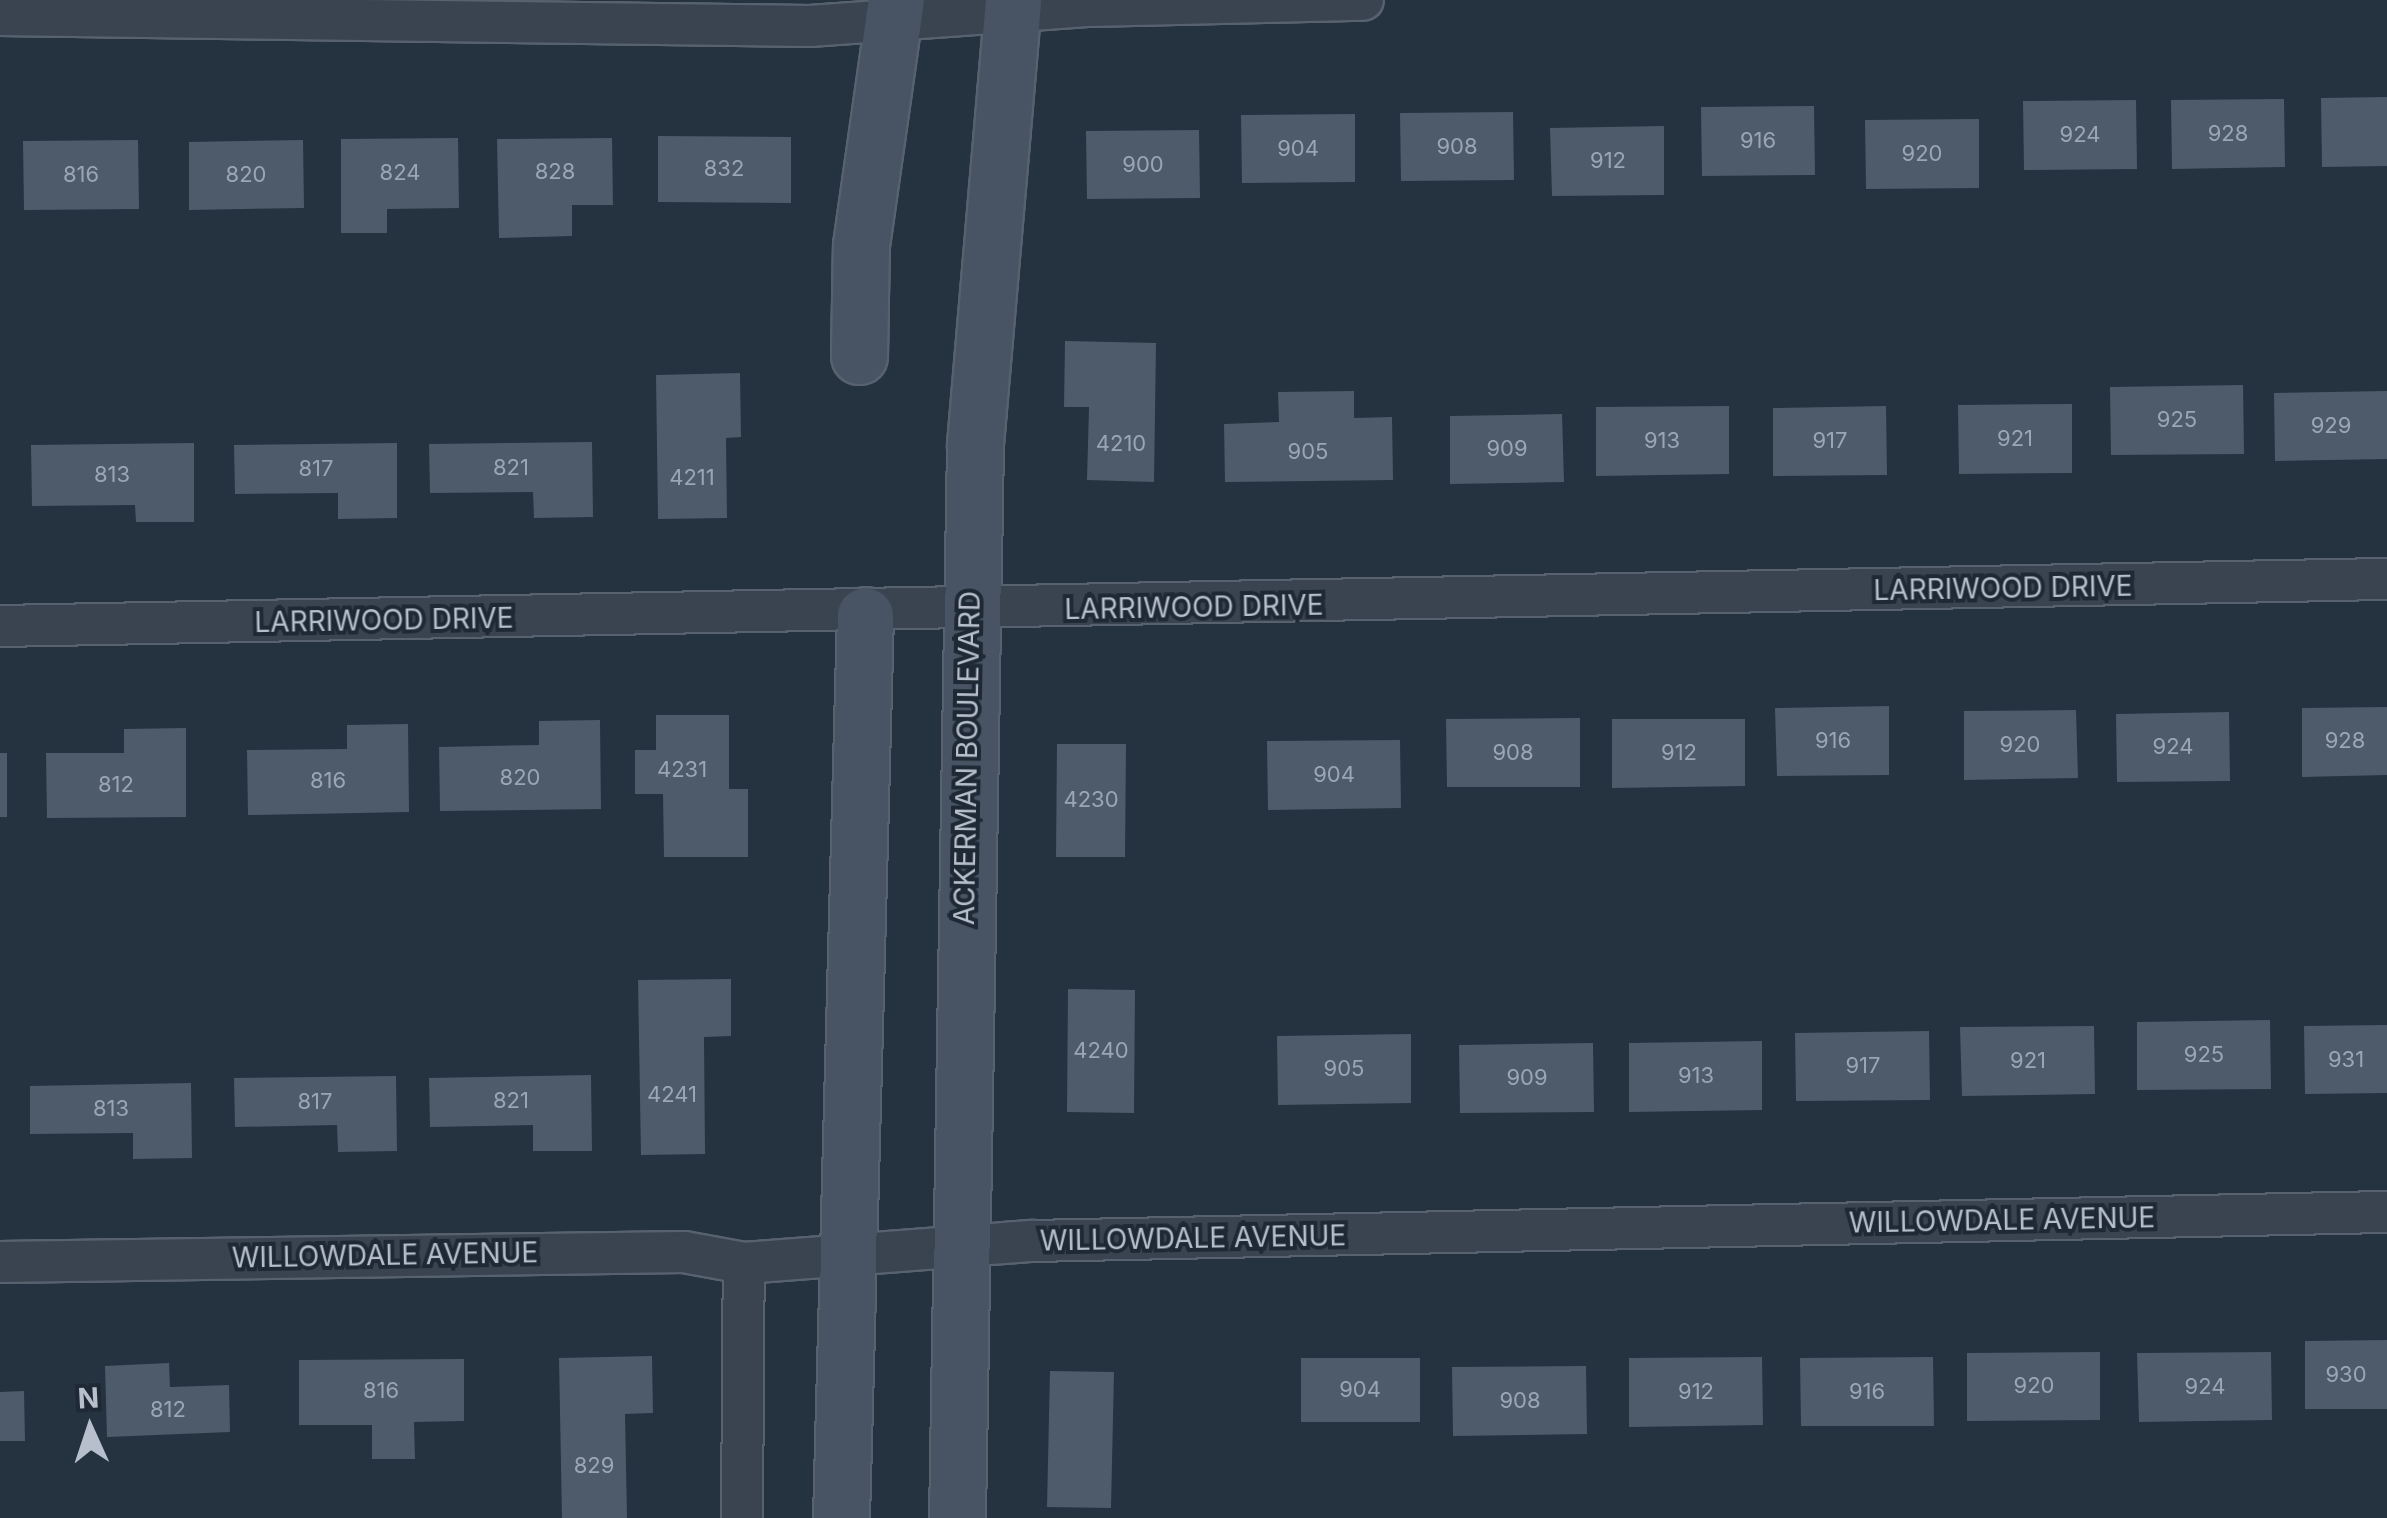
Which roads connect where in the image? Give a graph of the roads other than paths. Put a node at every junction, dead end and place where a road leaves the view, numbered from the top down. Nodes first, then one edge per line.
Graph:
1 (1363, 0) edge
2 (1013, 6) edge
3 (896, 9) edge
4 (0, 14) edge
5 (859, 356) dead end
6 (2387, 578) edge
7 (970, 612) junction
8 (865, 615) junction
9 (0, 626) edge
10 (2387, 1212) edge
11 (961, 1245) junction
12 (849, 1256) junction
13 (0, 1262) edge
14 (744, 1263) junction
15 (742, 1518) edge
16 (842, 1518) edge
17 (956, 1518) edge

1 - 2 street
2 - 3 street
2 - 7 street, ACKERMAN BOULEVARD
3 - 4 street
3 - 5 street
6 - 7 street, LARRIWOOD DRIVE
7 - 8 street, LARRIWOOD DRIVE
7 - 11 street, ACKERMAN BOULEVARD
8 - 9 street, LARRIWOOD DRIVE
8 - 12 street
10 - 11 street, WILLOWDALE AVENUE
11 - 12 street, WILLOWDALE AVENUE
11 - 17 street, ACKERMAN BOULEVARD
12 - 14 street, WILLOWDALE AVENUE
12 - 16 street
13 - 14 street, WILLOWDALE AVENUE
14 - 15 street

